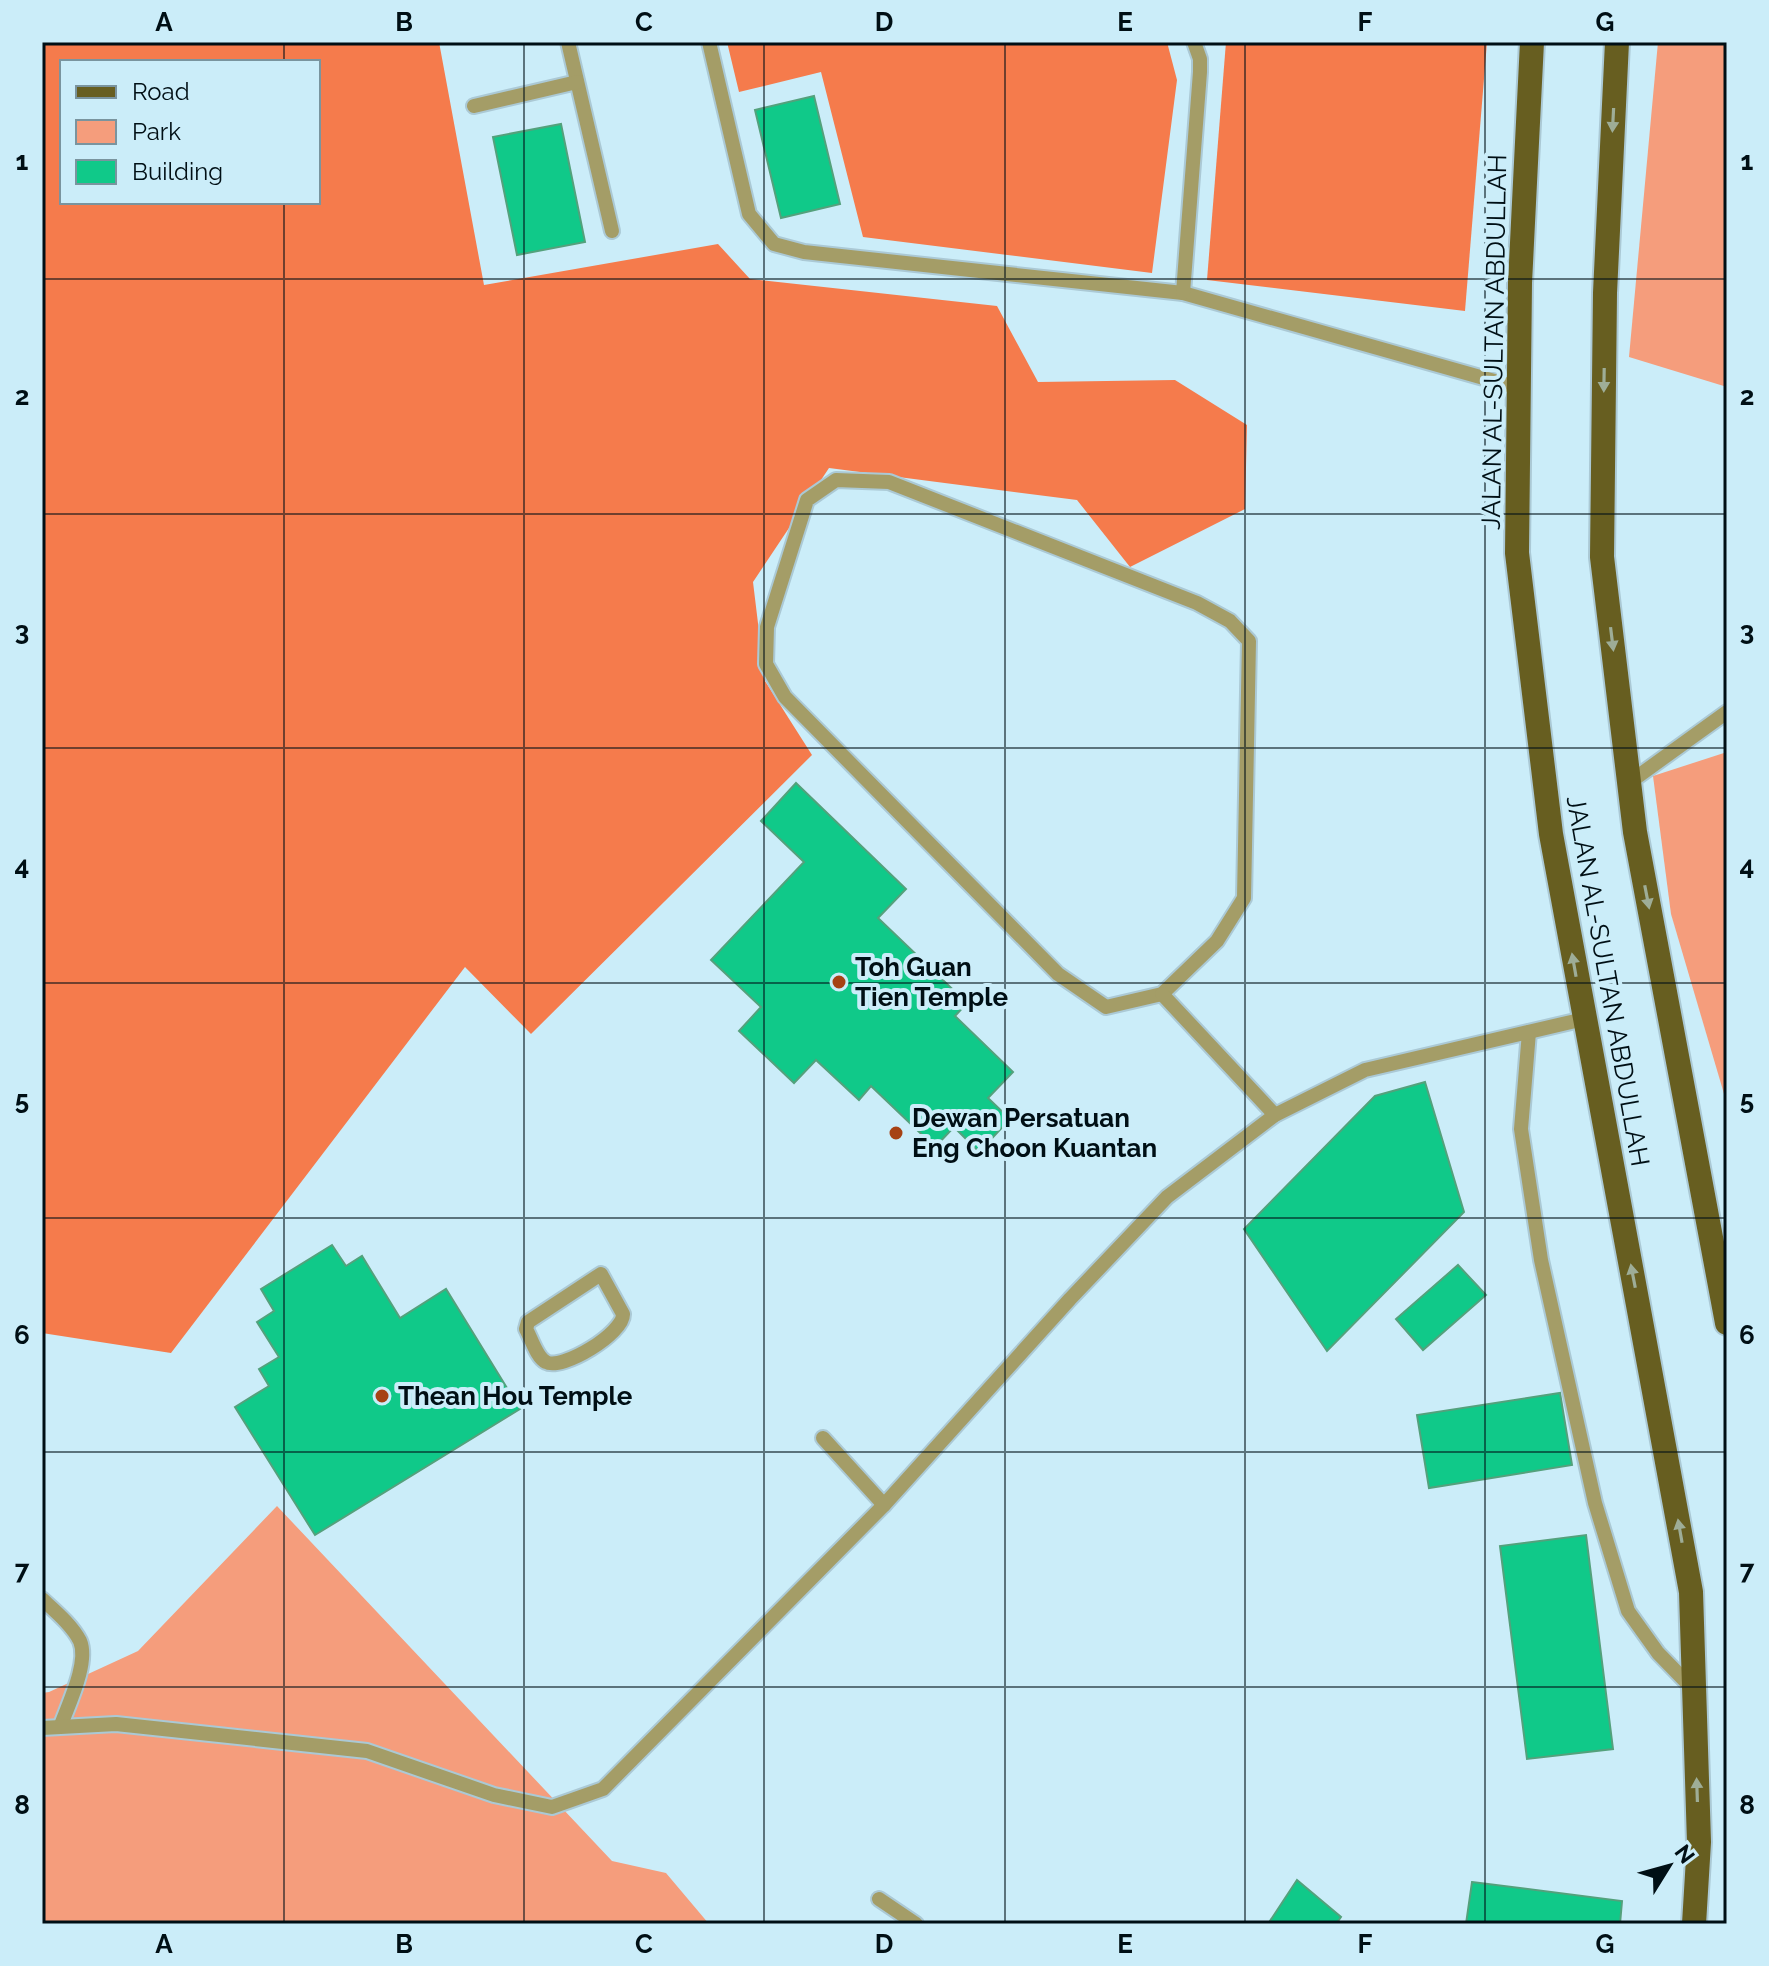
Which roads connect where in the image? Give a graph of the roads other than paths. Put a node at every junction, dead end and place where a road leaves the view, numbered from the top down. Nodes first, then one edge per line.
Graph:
1 (568, 42) edge
2 (709, 42) edge
3 (1194, 42) edge
4 (1532, 42) edge
5 (1617, 42) edge
6 (577, 82) junction
7 (474, 106) dead end
8 (612, 231) dead end
9 (1183, 293) junction
10 (1519, 388) junction
11 (1727, 712) edge
12 (1630, 782) junction
13 (1162, 994) junction
14 (1584, 1019) junction
15 (1529, 1032) junction
16 (1275, 1115) junction
17 (601, 1274) joint
18 (1727, 1323) edge
19 (823, 1438) dead end
20 (884, 1505) junction
21 (42, 1599) edge
22 (1694, 1690) junction
23 (61, 1725) junction
24 (42, 1728) edge
25 (879, 1899) dead end
26 (916, 1924) edge
27 (1694, 1924) edge

1 - 6 lane
2 - 9 lane
3 - 9 lane
4 - 10 main road, JALAN AL-SULTAN ABDULLAH
5 -> 12 main road, JALAN AL-SULTAN ABDULLAH
6 - 7 lane
6 - 8 lane
9 - 10 lane
14 -> 10 main road, JALAN AL-SULTAN ABDULLAH
11 - 12 lane
12 -> 18 main road, JALAN AL-SULTAN ABDULLAH
13 - 13 lane
13 - 16 lane
14 - 15 lane
22 -> 14 main road, JALAN AL-SULTAN ABDULLAH
15 - 16 lane
15 - 22 lane
16 - 20 lane
17 - 17 lane
19 - 20 lane
20 - 23 lane
21 - 23 lane
27 -> 22 main road, JALAN AL-SULTAN ABDULLAH
23 - 24 lane
25 - 26 lane

